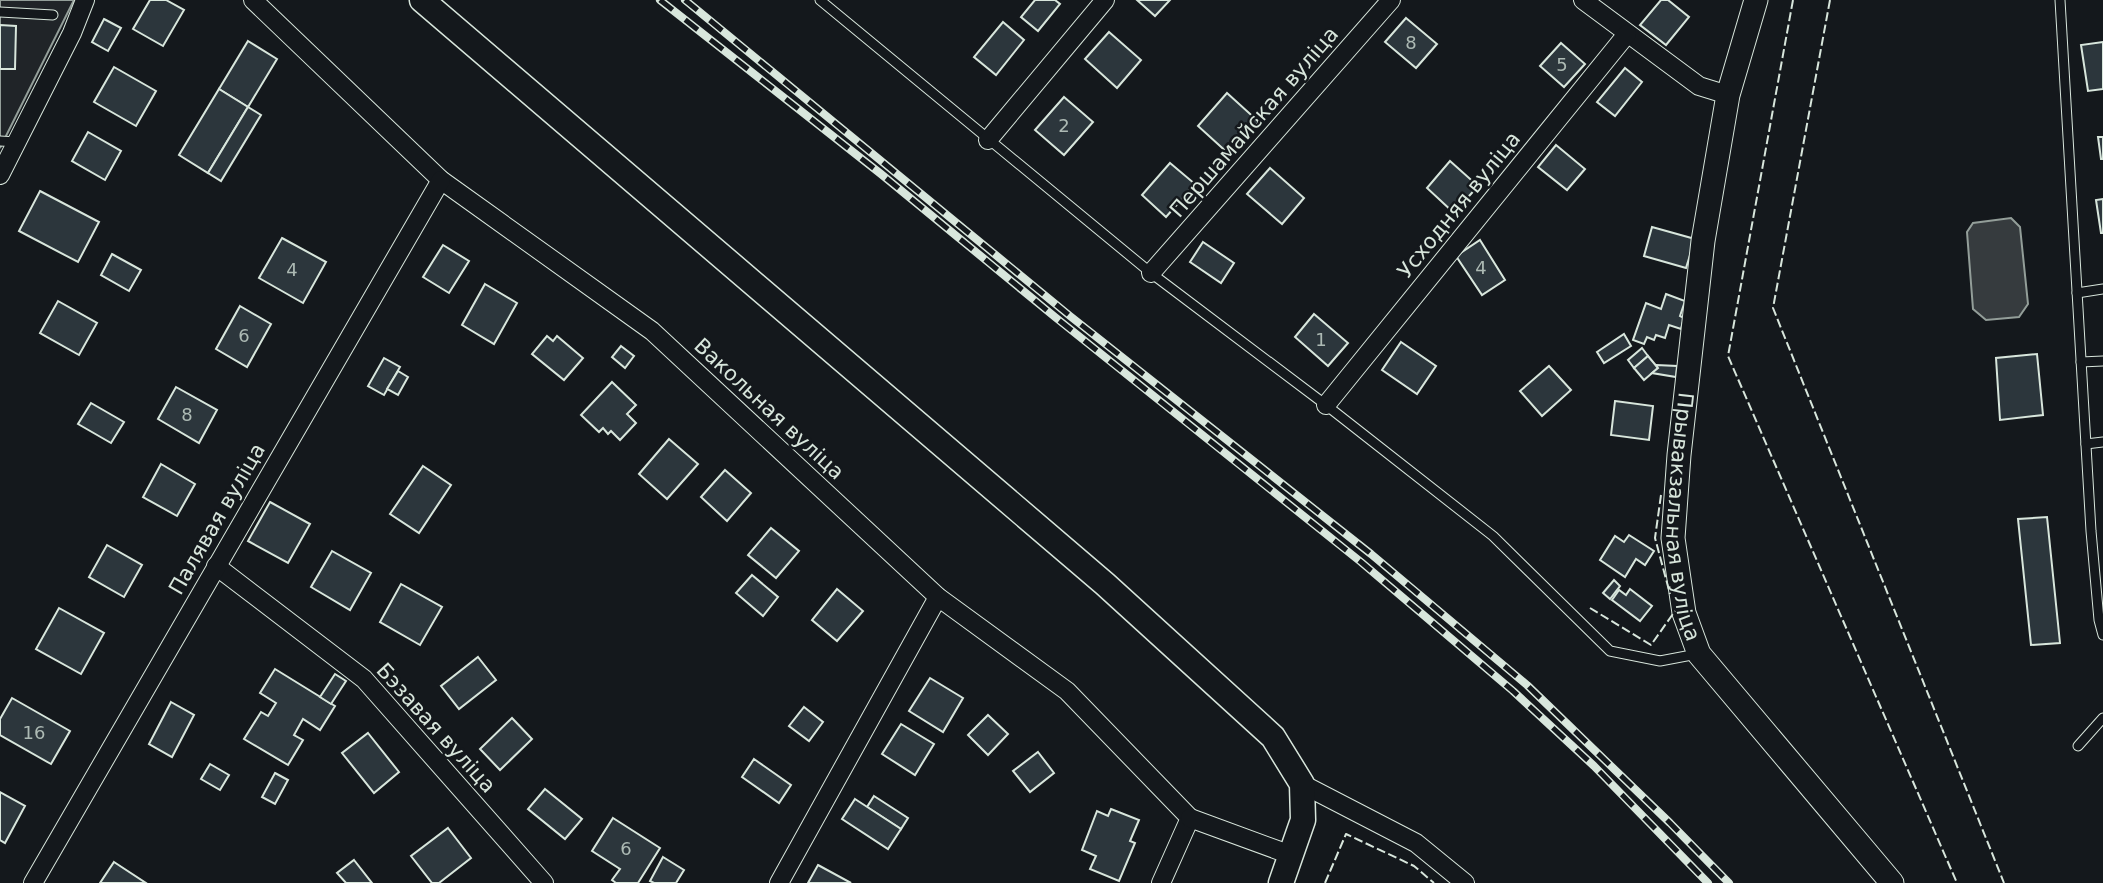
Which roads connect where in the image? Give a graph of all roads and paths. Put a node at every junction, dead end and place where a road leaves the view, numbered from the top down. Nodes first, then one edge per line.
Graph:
1 (85, 0) edge
2 (253, 0) edge
3 (422, 0) edge
4 (820, 0) edge
5 (1105, 0) edge
6 (1391, 0) edge
7 (1583, 0) edge
8 (1756, 0) edge
9 (2060, 0) edge
10 (0, 12) edge
11 (53, 15) dead end
12 (1627, 34) junction
13 (1728, 95) junction
14 (988, 140) junction
15 (8, 141) edge
16 (0, 175) edge
17 (442, 180) junction
18 (1151, 273) junction
19 (2103, 289) edge
20 (2077, 293) junction
21 (2103, 360) edge
22 (2081, 362) junction
23 (1326, 404) junction
24 (2103, 442) edge
25 (2086, 444) junction
26 (216, 566) junction
27 (938, 597) junction
28 (2103, 635) edge
29 (1699, 654) junction
30 (2103, 718) edge
31 (2078, 746) dead end
32 (1302, 784) junction
33 (1190, 818) junction
34 (1291, 855) junction
35 (33, 883) edge
36 (544, 883) edge
37 (779, 883) edge
38 (1161, 883) edge
39 (1281, 883) edge
40 (1465, 883) edge
41 (1892, 883) edge

1 - 15 street
2 - 17 street, Вакольная вуліца
3 - 32 main road
4 - 14 lane
5 - 14 street
6 - 18 street, Першамайская вуліца
7 - 12 street
8 - 13 street, Прывакзальная вуліца
9 - 20 lane
10 - 11 lane
12 - 13 street
12 - 23 street, Усходняя вуліца
13 - 29 street, Прывакзальная вуліца
14 - 18 lane
15 - 16 street
17 - 26 street, Палявая вуліца
17 - 27 street, Вакольная вуліца
18 - 23 lane
19 - 20 lane
20 - 22 lane
21 - 22 lane
22 - 25 lane
23 - 29 lane
24 - 25 lane
25 - 28 lane
26 - 35 street, Палявая вуліца
26 - 36 street, Бэзавая вуліца
27 - 33 street, Вакольная вуліца
27 - 37 street
29 - 41 street, Прывакзальная вуліца
30 - 31 lane
32 - 34 main road
32 - 40 street
33 - 34 street
33 - 38 street
34 - 39 main road

